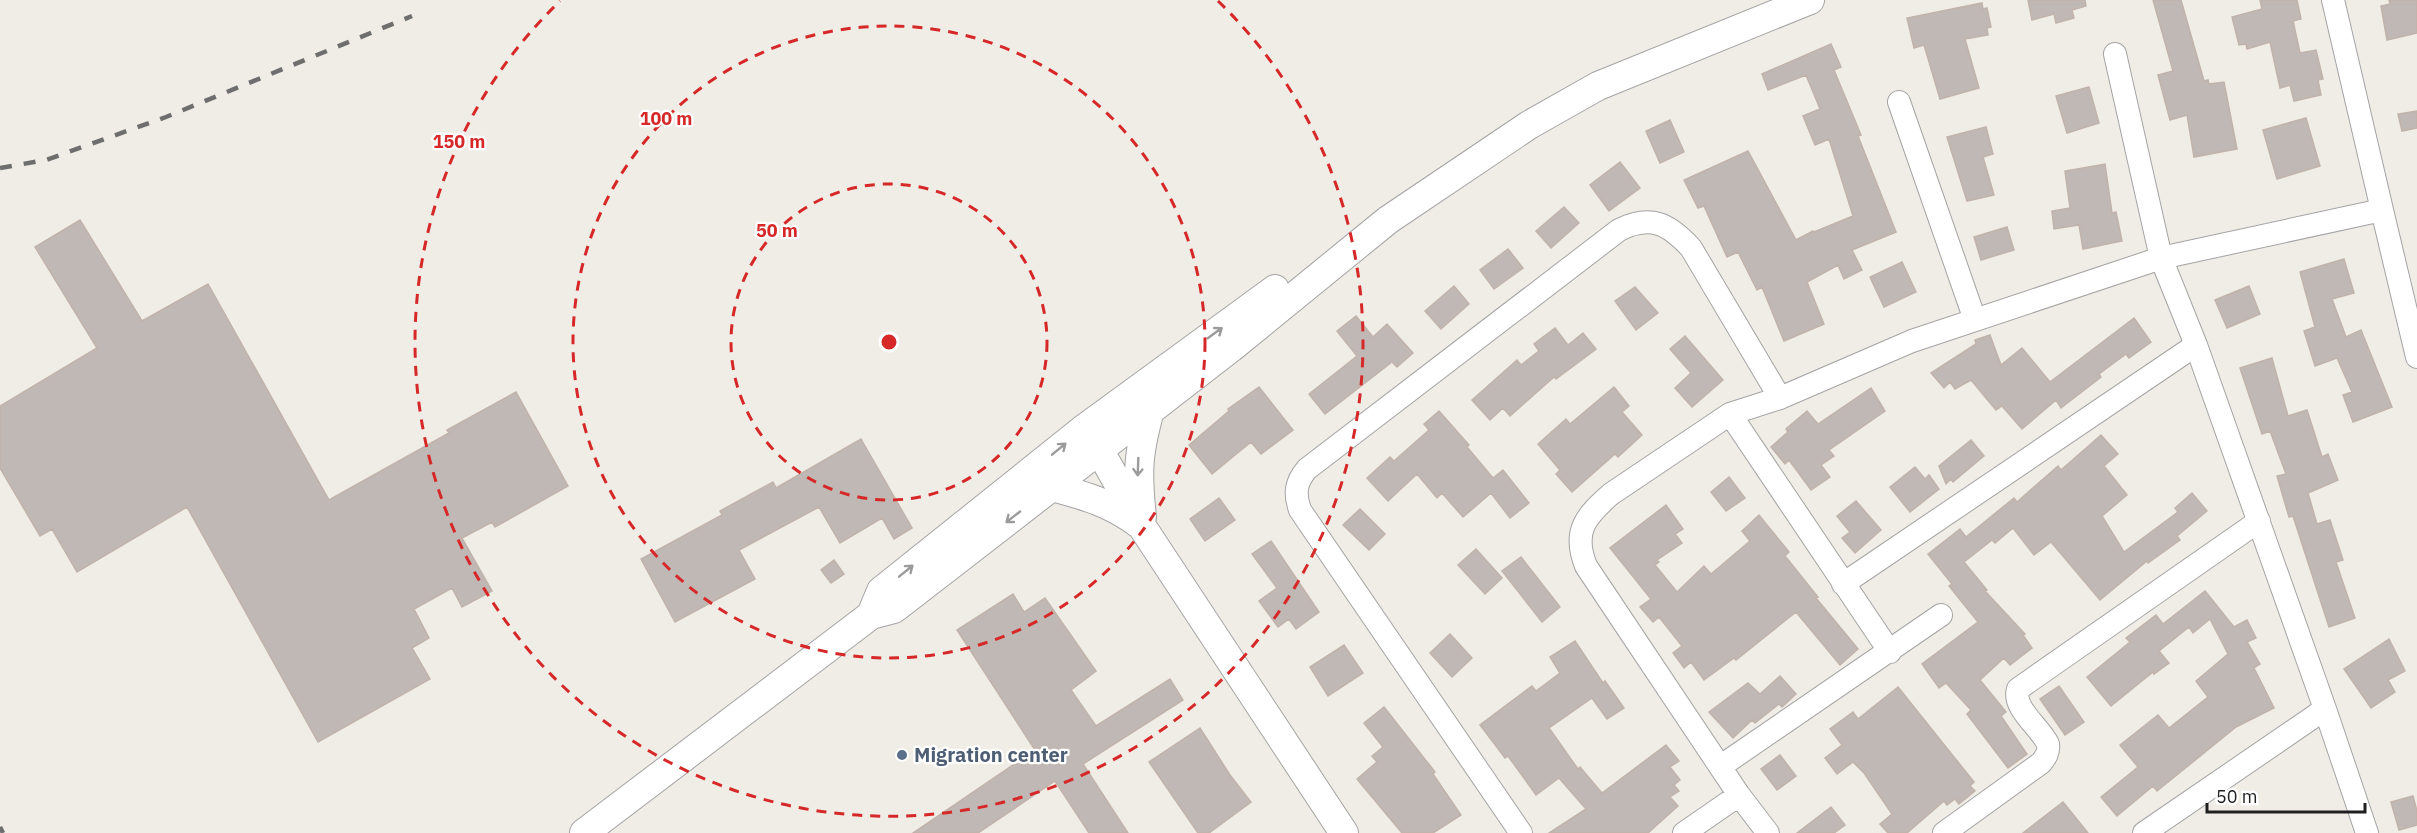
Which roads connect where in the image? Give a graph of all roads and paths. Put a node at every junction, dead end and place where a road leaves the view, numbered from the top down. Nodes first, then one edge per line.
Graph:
1 (1810, 0) edge
2 (2333, 0) edge
3 (2115, 54) dead end
4 (1899, 102) dead end
5 (2382, 210) junction
6 (1388, 220) junction
7 (2161, 258) junction
8 (1975, 320) junction
9 (2196, 345) junction
10 (2417, 357) edge
11 (1780, 398) junction
12 (1150, 410) junction
13 (1730, 414) junction
14 (1093, 439) junction
15 (1052, 487) junction
16 (2259, 521) junction
17 (1143, 528) junction
18 (1843, 584) junction
19 (871, 615) junction
20 (1941, 615) dead end
21 (1890, 652) junction
22 (2325, 709) junction
23 (1721, 766) junction
24 (1739, 795) junction
25 (584, 833) edge
26 (1344, 833) edge
27 (1521, 833) edge
28 (1684, 833) edge
29 (1768, 833) edge
30 (1944, 833) edge
31 (2144, 833) edge
32 (2367, 833) edge

1 - 6 street
2 - 5 street
3 - 7 street
4 - 8 street
5 - 7 street
5 - 10 street
6 - 12 street
14 -> 6 street
7 - 8 street
7 - 9 street
8 - 11 street
9 - 16 street
9 - 18 street
11 - 13 street
11 - 27 street
12 - 14 street
12 -> 17 street
13 - 18 street
13 - 23 street
14 - 15 street
14 - 17 street
19 -> 14 street
15 - 17 street
15 -> 19 street
16 - 22 street
16 - 30 street
17 - 26 street
18 - 21 street
19 - 25 street
20 - 21 street
21 - 23 street
22 - 31 street
22 - 32 street
23 - 24 street
24 - 28 street
24 - 29 street

